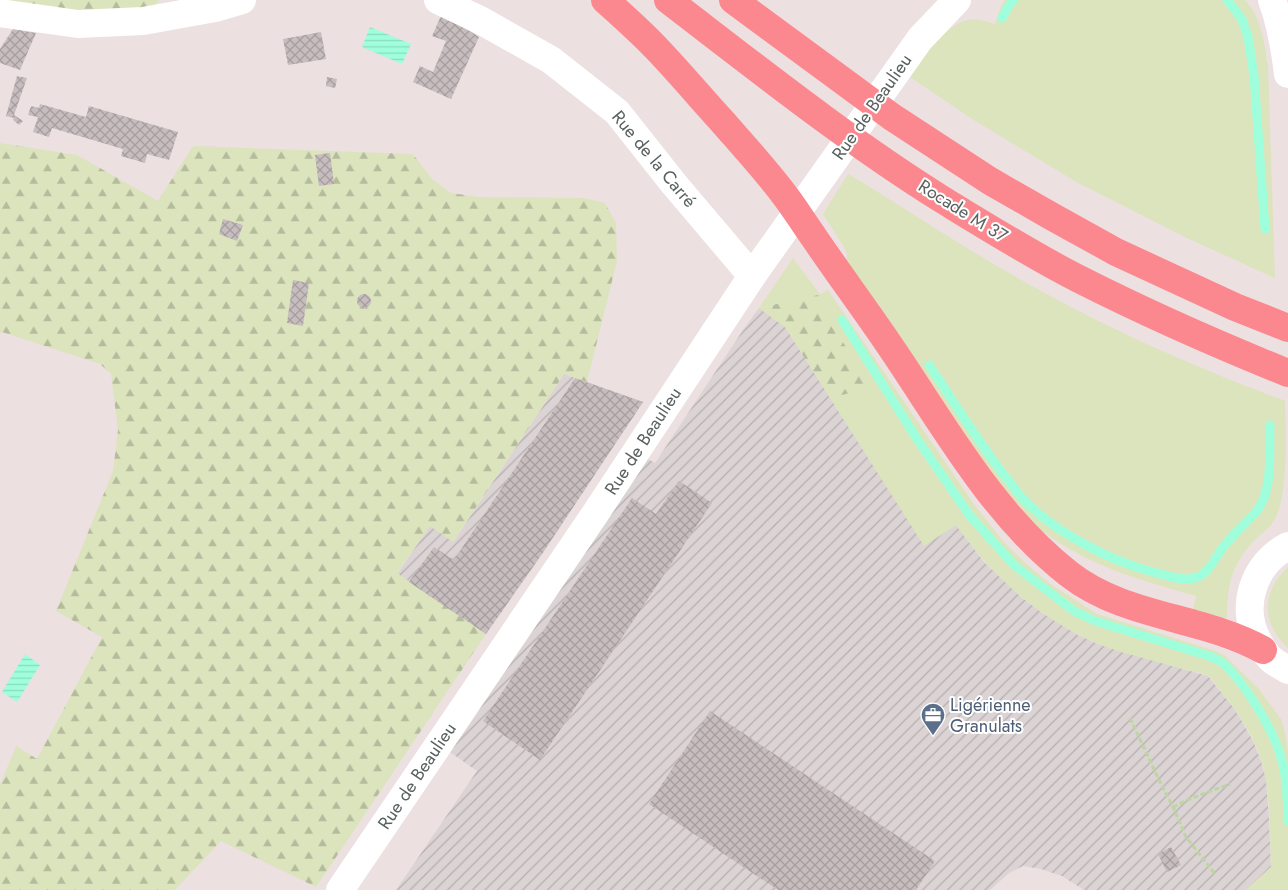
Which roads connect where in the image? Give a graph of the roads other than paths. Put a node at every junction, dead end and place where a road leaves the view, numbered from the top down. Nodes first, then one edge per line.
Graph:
1 (242, 0) edge
2 (438, 0) edge
3 (605, 0) edge
4 (668, 0) edge
5 (734, 0) edge
6 (958, 0) edge
7 (1272, 0) edge
8 (0, 13) edge
9 (1288, 74) edge
10 (752, 276) junction
11 (1288, 328) edge
12 (1288, 373) edge
13 (1288, 522) edge
14 (1280, 551) edge
15 (1274, 660) edge
16 (1288, 688) edge
17 (340, 890) edge

1 - 8 street
2 - 10 street, Rue de la Carré
3 - 15 highway
4 - 12 highway, Rocade M 37
5 - 11 highway
6 - 10 street, Rue de Beaulieu
7 - 9 street
10 - 17 street, Rue de Beaulieu
13 - 14 street
14 - 15 street
15 - 16 street

